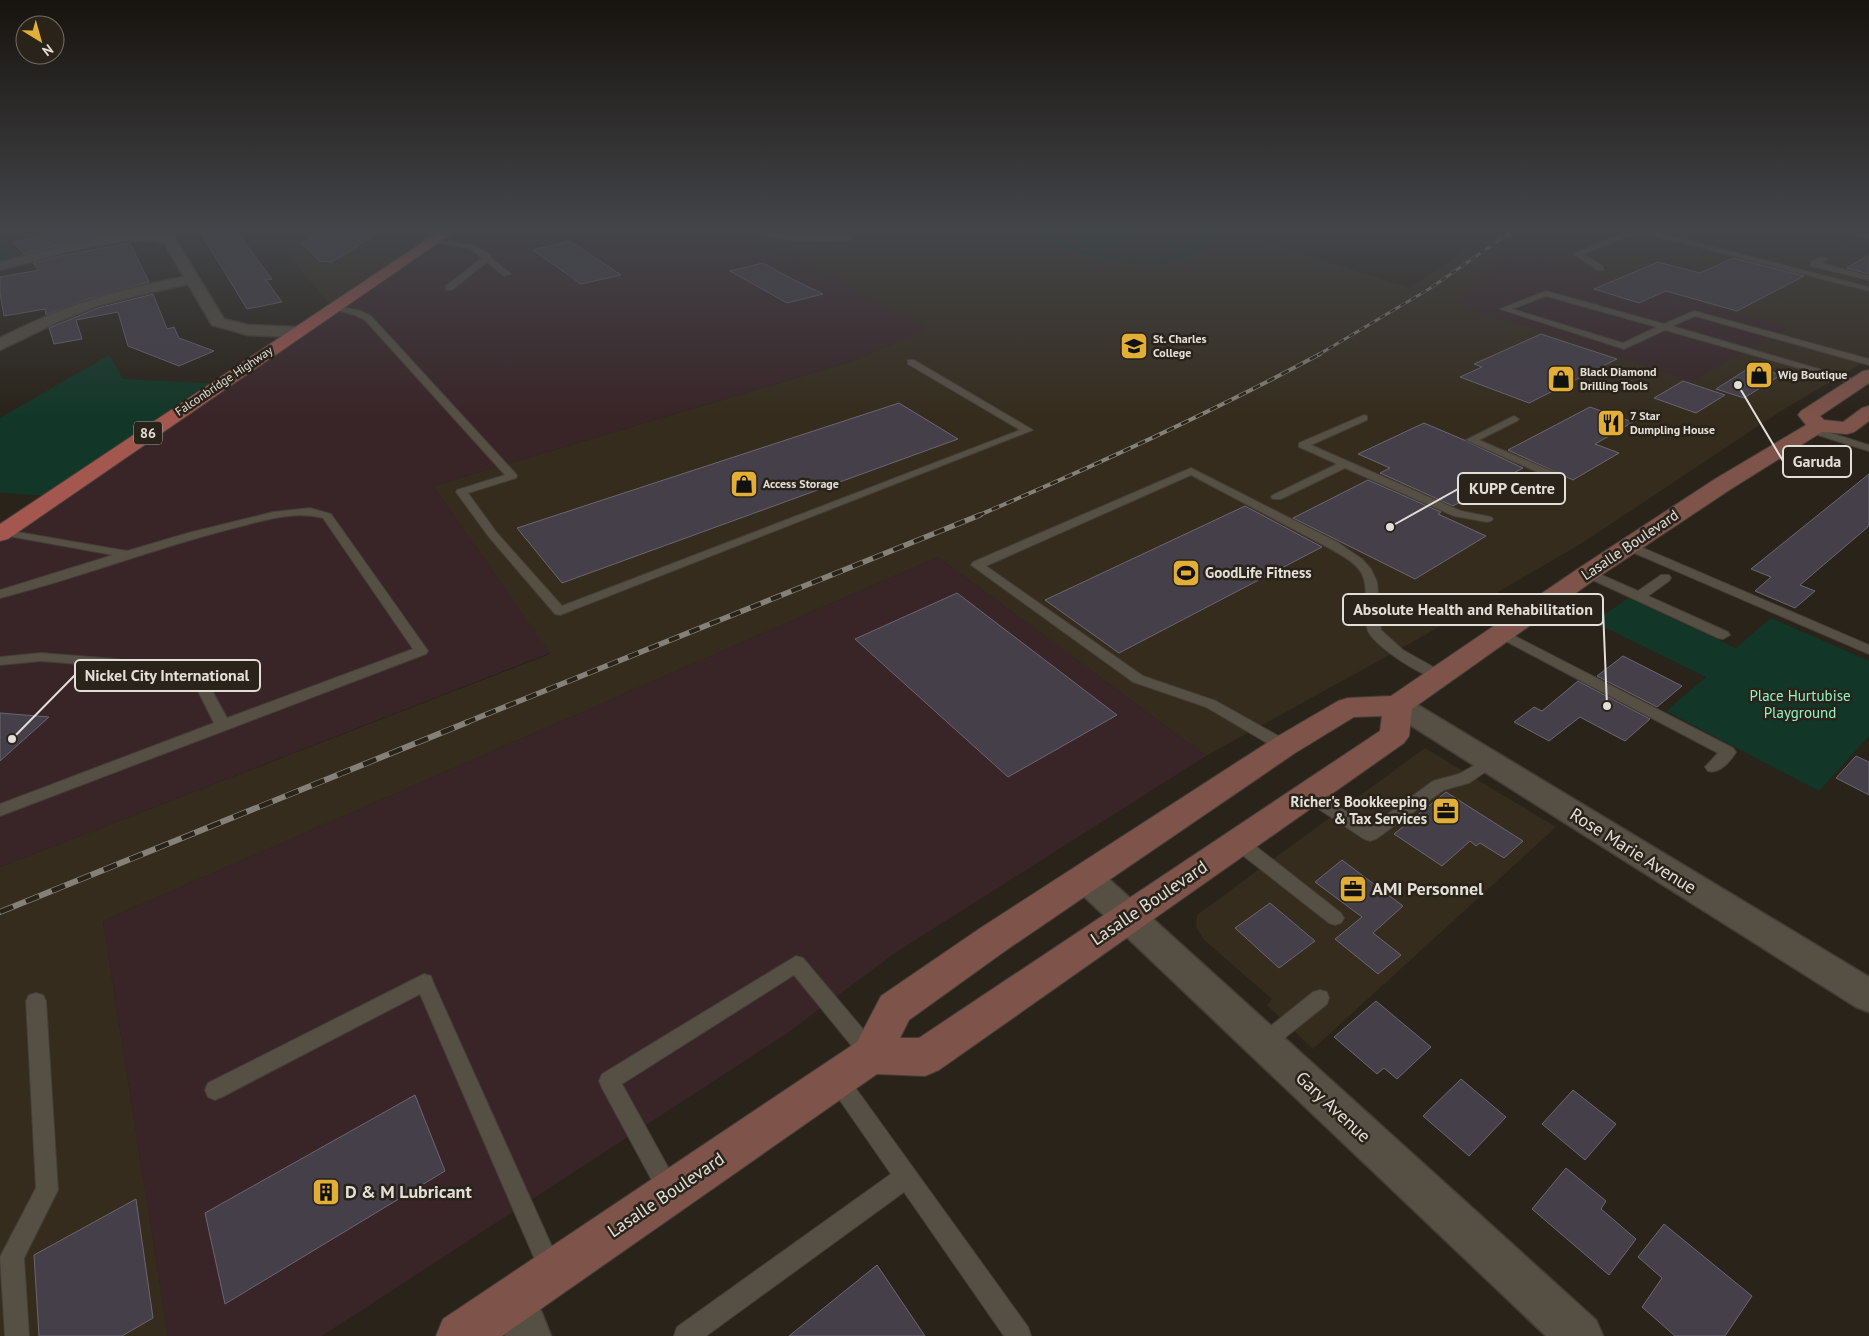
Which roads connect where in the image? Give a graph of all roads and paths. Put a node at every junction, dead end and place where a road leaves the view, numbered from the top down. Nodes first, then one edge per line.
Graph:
1 (131, 292) edge
2 (201, 292) edge
3 (357, 292) edge
4 (335, 307) junction
5 (1665, 327) junction
6 (296, 332) junction
7 (0, 345) edge
8 (911, 362) dead end
9 (1869, 362) edge
10 (1864, 378) edge
11 (1869, 412) edge
12 (1364, 418) dead end
13 (1514, 419) dead end
14 (1815, 428) junction
15 (1869, 448) edge
16 (1345, 464) junction
17 (1559, 478) dead end
18 (1277, 497) dead end
19 (1487, 519) dead end
20 (2, 533) edge
21 (1629, 546) junction
22 (129, 554) junction
23 (1588, 573) junction
24 (1665, 578) dead end
25 (0, 594) edge
26 (1640, 596) junction
27 (1501, 633) junction
28 (1724, 634) dead end
29 (1869, 650) edge
30 (0, 661) edge
31 (1439, 676) junction
32 (1398, 706) junction
33 (223, 725) junction
34 (1284, 746) junction
35 (1489, 762) junction
36 (1713, 767) dead end
37 (1308, 794) junction
38 (0, 810) edge
39 (1238, 842) junction
40 (1086, 878) junction
41 (1128, 918) junction
42 (1335, 918) dead end
43 (1869, 996) edge
44 (1320, 998) dead end
45 (36, 1001) dead end
46 (1264, 1044) junction
47 (871, 1054) junction
48 (837, 1078) junction
49 (215, 1090) dead end
50 (906, 1176) junction
51 (670, 1192) junction
52 (553, 1273) junction
53 (521, 1318) edge
54 (17, 1336) edge
55 (460, 1336) edge
56 (686, 1336) edge
57 (1019, 1336) edge
58 (1580, 1336) edge

1 - 7 street
2 - 6 street
3 - 4 main road, Falconbridge Highway / 86
4 - 6 main road, Falconbridge Highway / 86
4 - 8 lane
5 - 5 lane
5 - 9 lane
5 - 10 lane
6 - 20 main road, Falconbridge Highway / 86
10 - 14 main road
11 - 14 main road
12 - 16 lane
13 - 17 lane
14 - 15 lane
14 - 21 main road, Lasalle Boulevard
16 - 18 lane
16 - 19 lane
20 - 22 lane
21 - 23 main road, Lasalle Boulevard
21 - 29 lane
22 - 25 lane
22 - 33 lane
23 - 26 lane
23 - 27 main road, Lasalle Boulevard
24 - 26 lane
26 - 28 lane
27 - 31 main road, Lasalle Boulevard
27 - 36 lane
30 - 33 lane
31 - 32 main road, Lasalle Boulevard
31 - 34 lane
32 - 34 main road, Lasalle Boulevard
32 - 35 street, Rose Marie Avenue
32 - 37 main road, Lasalle Boulevard
33 - 38 lane
34 - 40 main road, Lasalle Boulevard
35 - 37 lane
35 - 43 street, Rose Marie Avenue
37 - 39 main road, Lasalle Boulevard
39 - 41 main road, Lasalle Boulevard
39 - 42 lane
40 - 41 street, Gary Avenue
40 - 47 main road, Lasalle Boulevard
41 - 46 street, Gary Avenue
41 - 47 main road, Lasalle Boulevard
44 - 46 lane
45 - 54 lane
46 - 58 street, Gary Avenue
47 - 48 main road, Lasalle Boulevard
47 - 51 lane
48 - 50 lane
48 - 51 main road, Lasalle Boulevard
49 - 52 lane
50 - 56 lane
50 - 57 lane
51 - 52 main road, Lasalle Boulevard
52 - 53 main road, Lasalle Boulevard
53 - 55 main road, Lasalle Boulevard

